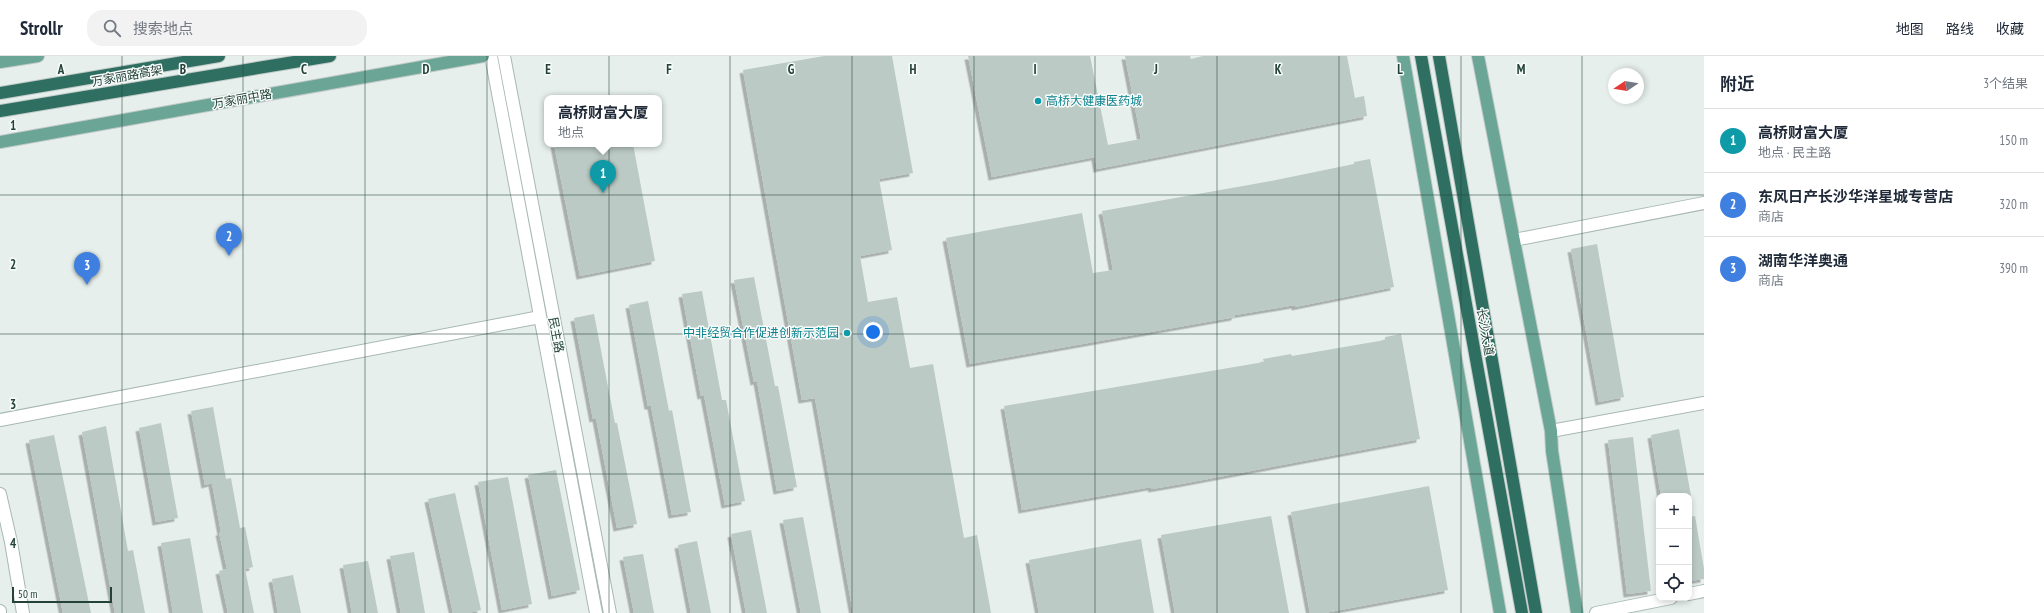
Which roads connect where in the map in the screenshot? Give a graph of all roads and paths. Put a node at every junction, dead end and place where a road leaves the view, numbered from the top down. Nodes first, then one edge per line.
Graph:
1 (38, 56) edge
2 (219, 56) edge
3 (330, 56) edge
4 (483, 56) edge
5 (491, 56) edge
6 (504, 56) edge
7 (1403, 56) edge
8 (1421, 56) edge
9 (1439, 56) edge
10 (1478, 56) edge
11 (0, 62) edge
12 (0, 93) edge
13 (0, 112) edge
14 (0, 142) edge
15 (1704, 203) edge
16 (1514, 240) junction
17 (540, 317) junction
18 (1704, 404) edge
19 (0, 420) edge
20 (1551, 431) junction
21 (0, 494) edge
22 (1704, 591) edge
23 (1692, 593) edge
24 (1656, 601) edge
25 (23, 613) edge
26 (596, 613) edge
27 (610, 613) edge
28 (1500, 613) edge
29 (1522, 613) edge
30 (1536, 613) edge
31 (1577, 613) edge
32 (1596, 613) edge

1 - 11 main road
2 - 12 highway, 万家丽路高架
3 - 13 highway, 万家丽路高架
4 - 14 main road, 万家丽中路
5 - 17 street, 民主路
6 - 27 street, 民主路
7 - 28 main road
8 - 29 highway, 长沙大道
9 - 30 highway, 长沙大道
10 - 16 main road
15 - 16 street
16 - 20 main road
17 - 19 street
17 - 26 street, 民主路
18 - 20 street
20 - 31 main road
21 - 25 street
22 - 23 street
24 - 32 street

